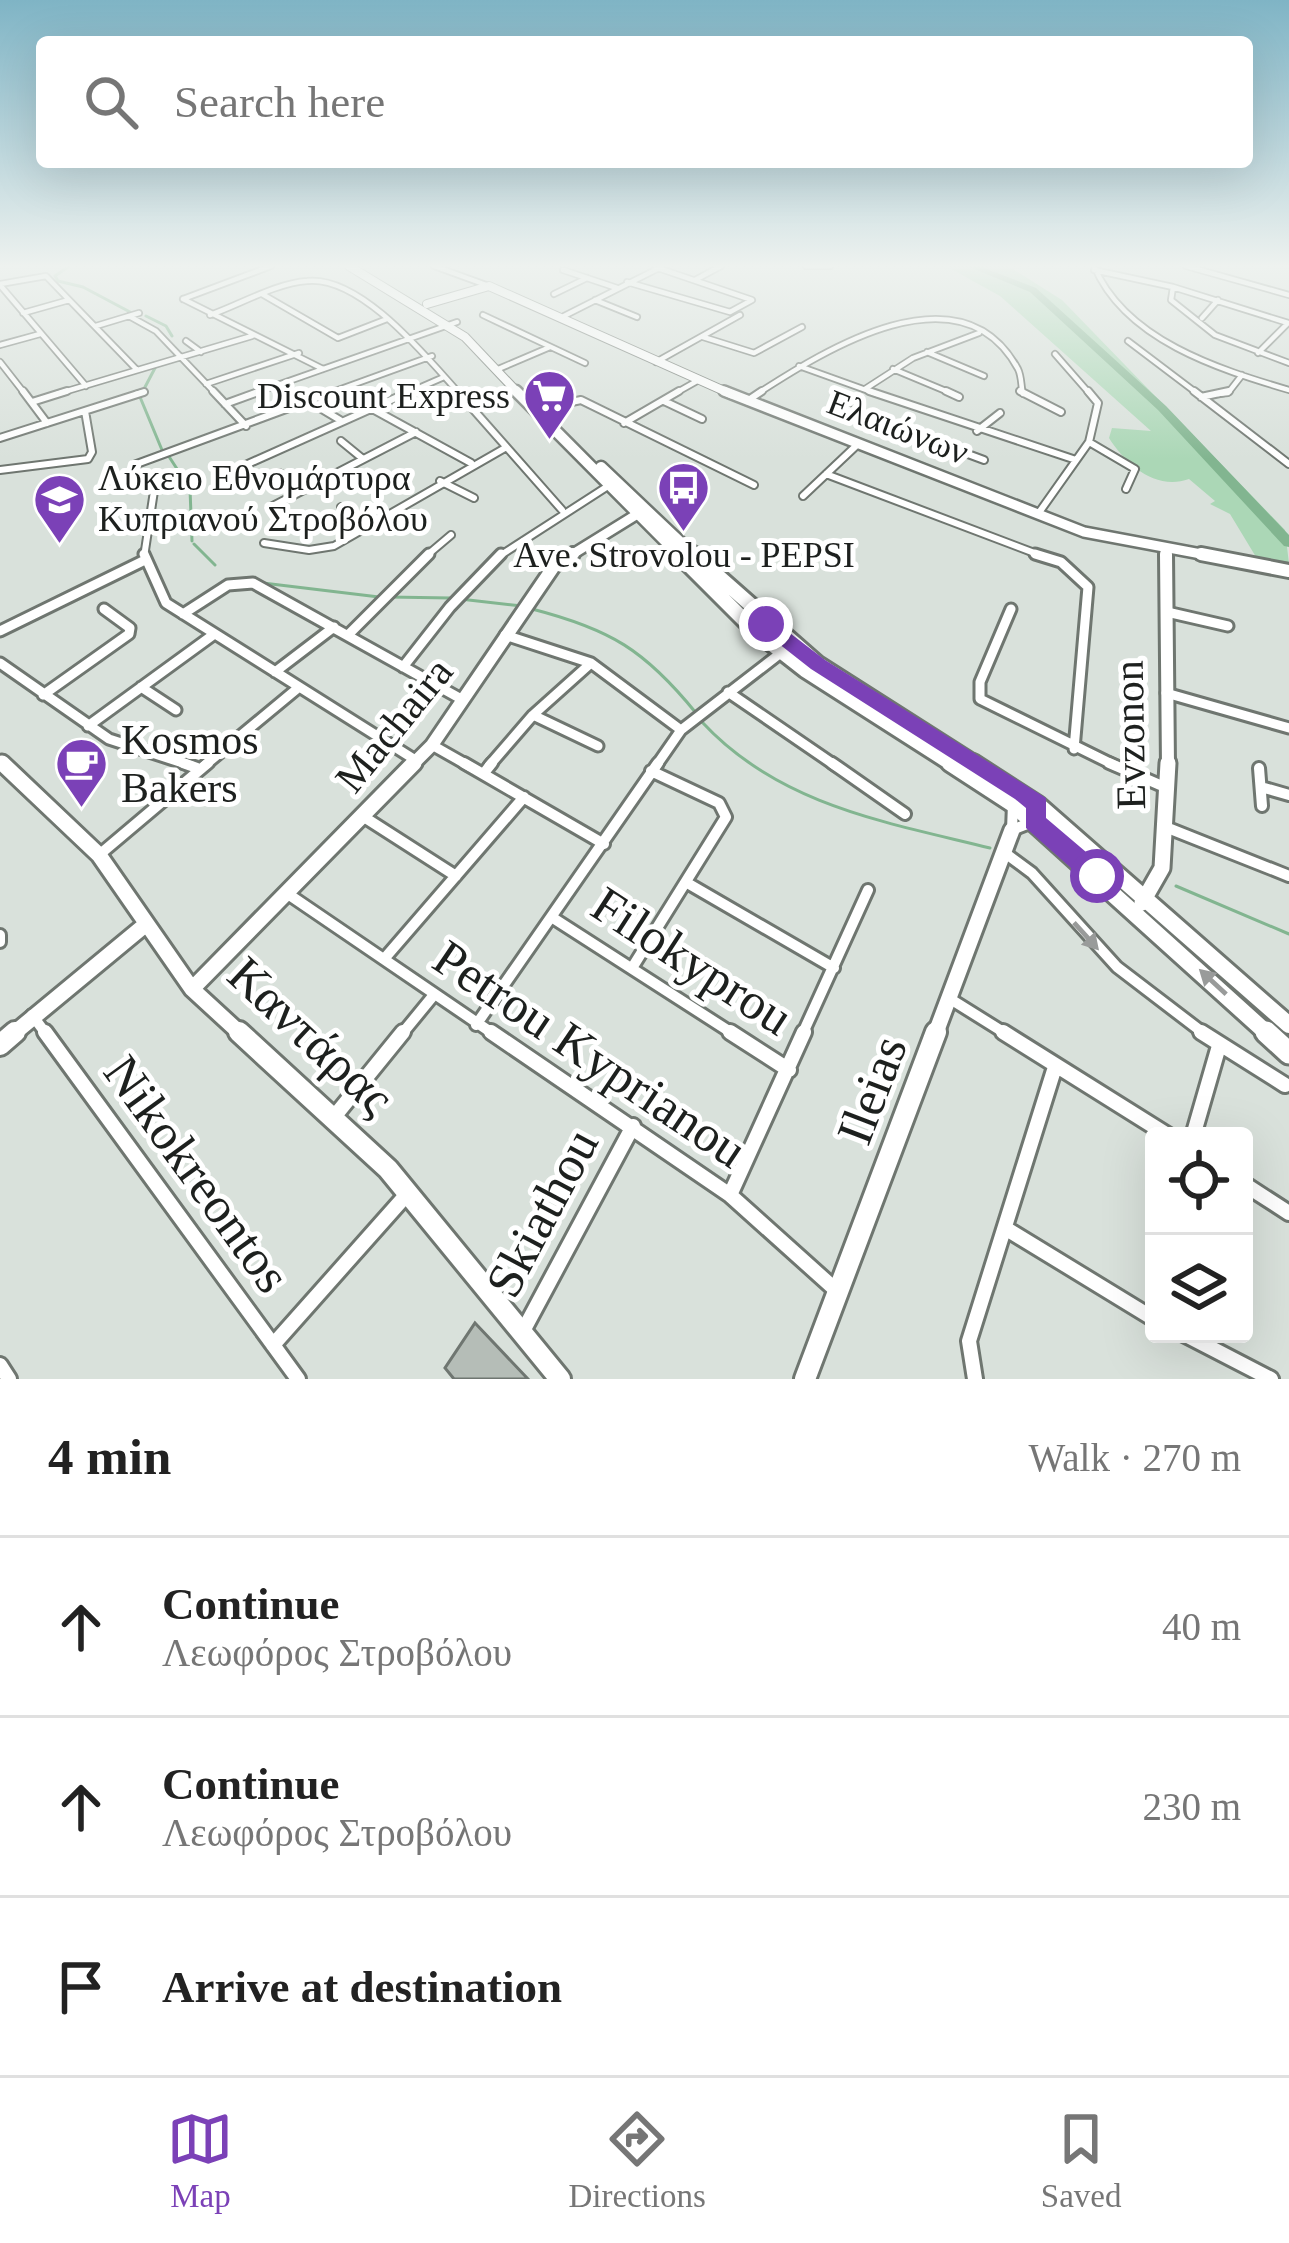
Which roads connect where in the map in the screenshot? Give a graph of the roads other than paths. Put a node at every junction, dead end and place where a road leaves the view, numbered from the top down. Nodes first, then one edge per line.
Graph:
1 (37, 330) edge
2 (100, 330) edge
3 (155, 330) edge
4 (241, 330) edge
5 (325, 330) edge
6 (358, 330) edge
7 (404, 330) edge
8 (434, 330) edge
9 (460, 330) edge
10 (515, 330) edge
11 (593, 330) edge
12 (713, 330) edge
13 (796, 330) edge
14 (882, 330) edge
15 (975, 330) edge
16 (1149, 330) edge
17 (1212, 330) edge
18 (1281, 330) edge
19 (979, 333) junction
20 (40, 334) junction
21 (252, 336) junction
22 (414, 337) junction
23 (703, 337) junction
24 (186, 341) dead end
25 (1128, 341) dead end
26 (0, 345) edge
27 (550, 347) junction
28 (201, 352) junction
29 (927, 352) junction
30 (299, 353) junction
31 (1258, 353) junction
32 (1055, 355) dead end
33 (432, 356) junction
34 (178, 358) junction
35 (0, 362) edge
36 (656, 362) junction
37 (585, 363) dead end
38 (1289, 363) edge
39 (799, 366) junction
40 (501, 368) junction
41 (323, 369) junction
42 (893, 369) junction
43 (137, 370) junction
44 (1242, 375) junction
45 (444, 376) junction
46 (984, 376) dead end
47 (295, 380) junction
48 (697, 381) junction
49 (206, 384) junction
50 (86, 386) junction
51 (307, 389) dead end
52 (865, 389) junction
53 (1289, 390) edge
54 (144, 392) dead end
55 (959, 397) dead end
56 (1201, 397) junction
57 (664, 400) junction
58 (747, 401) junction
59 (32, 402) junction
60 (310, 402) junction
61 (225, 404) junction
62 (833, 404) dead end
63 (369, 407) junction
64 (543, 408) junction
65 (85, 411) junction
66 (1061, 412) dead end
67 (1000, 413) dead end
68 (931, 414) junction
69 (702, 419) dead end
70 (340, 420) junction
71 (47, 423) junction
72 (624, 423) junction
73 (246, 426) junction
74 (908, 431) junction
75 (977, 431) junction
76 (416, 432) junction
77 (0, 438) edge
78 (341, 441) dead end
79 (1089, 442) junction
80 (858, 444) junction
81 (505, 448) junction
82 (363, 459) junction
83 (984, 460) dead end
84 (1076, 460) junction
85 (471, 463) junction
86 (1289, 464) edge
87 (242, 467) dead end
88 (0, 470) edge
89 (279, 473) dead end
90 (826, 474) junction
91 (440, 481) junction
92 (754, 485) dead end
93 (608, 486) junction
94 (308, 488) junction
95 (1126, 489) dead end
96 (803, 496) dead end
97 (474, 498) dead end
98 (340, 507) dead end
99 (269, 508) dead end
100 (562, 510) junction
101 (641, 512) junction
102 (1038, 514) junction
103 (370, 524) junction
104 (451, 535) dead end
105 (264, 543) dead end
106 (1166, 550) junction
107 (143, 561) junction
108 (1285, 570) edge
109 (404, 574) junction
110 (420, 580) dead end
111 (104, 609) dead end
112 (1011, 609) dead end
113 (1166, 612) junction
114 (183, 614) junction
115 (1228, 626) dead end
116 (334, 627) junction
117 (0, 631) edge
118 (213, 634) junction
119 (348, 634) junction
120 (506, 635) junction
121 (782, 652) junction
122 (591, 663) junction
123 (0, 664) edge
124 (403, 667) junction
125 (275, 672) junction
126 (140, 687) junction
127 (298, 688) junction
128 (728, 692) junction
129 (1166, 693) junction
130 (43, 695) junction
131 (463, 700) junction
132 (176, 710) dead end
133 (533, 715) junction
134 (88, 726) junction
135 (1289, 728) edge
136 (681, 730) junction
137 (432, 745) junction
138 (598, 746) dead end
139 (1074, 749) junction
140 (417, 761) junction
141 (0, 762) edge
142 (197, 768) junction
143 (1259, 768) dead end
144 (651, 770) junction
145 (484, 773) junction
146 (1261, 787) junction
147 (1167, 788) junction
148 (1289, 795) edge
149 (524, 796) junction
150 (1013, 804) junction
151 (1262, 806) dead end
152 (1036, 813) junction
153 (904, 814) dead end
154 (364, 817) junction
155 (1168, 828) junction
156 (1012, 830) junction
157 (604, 844) junction
158 (1005, 854) junction
159 (100, 855) junction
160 (456, 875) junction
161 (1289, 876) edge
162 (688, 884) junction
163 (868, 890) dead end
164 (288, 894) junction
165 (1142, 903) junction
166 (554, 918) junction
167 (145, 925) junction
168 (383, 959) junction
169 (632, 968) junction
170 (834, 968) junction
171 (192, 989) junction
172 (433, 996) junction
173 (952, 1000) junction
174 (32, 1015) junction
175 (476, 1025) junction
176 (1289, 1025) edge
177 (0, 1045) edge
178 (1219, 1046) junction
179 (1289, 1053) edge
180 (1055, 1067) junction
181 (789, 1070) junction
182 (1285, 1085) dead end
183 (334, 1118) junction
184 (632, 1126) junction
185 (1154, 1127) edge
186 (1196, 1127) edge
187 (1253, 1190) edge
188 (408, 1193) junction
189 (730, 1195) junction
190 (1289, 1214) edge
191 (1005, 1228) junction
192 (838, 1292) junction
193 (1145, 1314) edge
194 (520, 1336) junction
195 (1201, 1343) edge
196 (273, 1345) junction
197 (0, 1365) edge
198 (9, 1379) edge
199 (298, 1379) edge
200 (560, 1379) edge
201 (805, 1379) edge
202 (975, 1379) edge
203 (1271, 1379) edge

1 - 20 street
2 - 43 street
3 - 34 street
4 - 21 street
5 - 6 street
7 - 22 street
8 - 22 street
9 - 40 main road
10 - 27 street
11 - 36 street, Ελαιώνων
12 - 23 street
13 - 23 street
14 - 39 street
15 - 19 street
16 - 44 street
17 - 31 street
18 - 31 street
19 - 29 street
19 - 66 street
20 - 26 street
20 - 50 street
21 - 28 street
21 - 30 street
22 - 33 street
22 - 41 street
23 - 36 street
24 - 28 street
25 - 56 street
27 - 37 street
27 - 40 street
28 - 34 street
29 - 42 street
29 - 46 street
30 - 41 street
30 - 49 street
31 - 38 street
32 - 79 street
33 - 45 street
33 - 60 street
34 - 43 street
34 - 49 street
35 - 59 street
36 - 48 street, Ελαιώνων
39 - 52 street
39 - 58 street
40 - 64 main road
40 - 93 main road
41 - 47 street
42 - 52 street
42 - 55 street
43 - 50 street
44 - 53 street
44 - 56 street
45 - 63 street
45 - 81 street
47 - 51 street
47 - 61 street
48 - 57 street
48 - 58 street, Ελαιώνων
49 - 61 street
50 - 59 street
52 - 68 street
54 - 65 street
56 - 86 street
57 - 69 street
57 - 72 street
58 - 80 street, Ελαιώνων
59 - 71 street
60 - 70 street
60 - 73 street
61 - 73 street
62 - 74 street
63 - 70 street
63 - 76 street
64 - 72 street
64 - 101 main road
65 - 71 street
65 - 88 street
67 - 75 street
68 - 74 street
68 - 75 street
70 - 87 street
71 - 77 street
72 - 92 street
73 - 107 street
74 - 83 street
75 - 84 street
76 - 82 street
76 - 85 street
78 - 82 street
79 - 84 street
79 - 95 street
80 - 90 street
80 - 102 street, Ελαιώνων
81 - 85 street
81 - 100 street
82 - 94 street
84 - 102 street
85 - 91 street
89 - 94 street
90 - 96 street
90 - 139 street
91 - 97 street
91 - 103 street
93 - 100 street
93 - 101 main road
94 - 99 street
98 - 103 street
100 - 124 street
101 - 120 street, Machaira
101 - 121 main road
101 - 152 main road
102 - 106 street, Ελαιώνων
103 - 105 street
104 - 109 street
106 - 108 street, Ελαιώνων
106 - 113 street, Evzonon
107 - 114 street
107 - 117 street
109 - 110 street
109 - 119 street
111 - 130 street
112 - 139 street
113 - 115 street
113 - 129 street, Evzonon
114 - 116 street
114 - 118 street
116 - 119 street
116 - 125 street
118 - 125 street
118 - 126 street
119 - 124 street
120 - 122 street
120 - 131 street, Machaira
121 - 128 street
121 - 150 main road
122 - 133 street
122 - 136 street
123 - 130 street
124 - 131 street
125 - 127 street
126 - 132 street
126 - 134 street
127 - 140 street
127 - 142 street
128 - 136 street
128 - 153 street
129 - 135 street
129 - 147 street, Evzonon
130 - 134 street
131 - 137 street, Machaira
133 - 138 street
133 - 145 street
134 - 142 street
136 - 144 street
137 - 140 street, Machaira
137 - 145 street
139 - 147 street
140 - 154 street, Machaira
141 - 159 street, Καντάρας
142 - 159 street
143 - 146 street
144 - 157 street
144 - 162 street
145 - 149 street
146 - 148 street
146 - 151 street
147 - 155 street, Evzonon
149 - 157 street
149 - 160 street
150 - 152 main road
150 - 156 street, Ileias
152 - 156 street
152 - 165 main road
154 - 160 street
154 - 164 street, Machaira
155 - 161 street
155 - 165 street, Evzonon
156 - 158 street, Ileias
157 - 166 street
158 - 173 street, Ileias
158 -> 178 street
159 - 167 street, Καντάρας
160 - 168 street
162 - 169 street
162 - 170 street
163 - 170 street
164 - 168 street, Petrou Kyprianou
164 - 171 street, Machaira
165 - 176 main road
179 -> 165 main road
166 - 169 street, Filokyprou
166 - 175 street
167 - 171 street, Καντάρας
167 - 174 street
168 - 172 street, Petrou Kyprianou
169 - 181 street, Filokyprou
170 - 181 street
171 - 183 street, Καντάρας
172 - 175 street, Petrou Kyprianou
172 - 183 street
173 - 180 street
173 - 192 street, Ileias
174 - 177 street
174 - 196 street, Nikokreontos
175 - 184 street, Petrou Kyprianou
178 - 182 street
178 - 186 street
180 - 185 street
180 - 191 street
181 - 189 street
183 - 188 street, Καντάρας
184 - 189 street, Petrou Kyprianou
184 - 194 street, Skiathou
187 - 190 street
188 - 194 street, Καντάρας
188 - 196 street
189 - 192 street, Petrou Kyprianou
191 - 193 street
191 - 202 street
192 - 201 street, Ileias
194 - 200 street, Καντάρας
195 - 203 street
196 - 199 street, Nikokreontos
197 - 198 street

